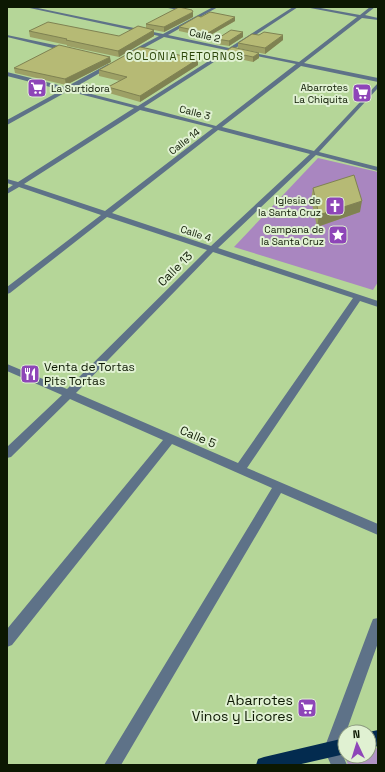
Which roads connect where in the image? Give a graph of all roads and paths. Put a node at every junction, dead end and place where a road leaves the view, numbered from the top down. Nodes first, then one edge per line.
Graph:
1 (27, 7) edge
2 (165, 7) edge
3 (216, 7) edge
4 (296, 7) edge
5 (307, 7) edge
6 (373, 7) edge
7 (203, 14) junction
8 (363, 16) junction
9 (378, 19) edge
10 (164, 35) junction
11 (7, 36) edge
12 (74, 50) edge
13 (230, 50) junction
14 (124, 57) edge
15 (118, 60) edge
16 (301, 64) junction
17 (7, 74) edge
18 (14, 76) junction
19 (7, 79) edge
20 (378, 80) edge
21 (378, 85) edge
22 (67, 89) junction
23 (140, 108) junction
24 (7, 123) edge
25 (218, 128) junction
26 (315, 153) junction
27 (378, 169) edge
28 (7, 181) edge
29 (18, 185) junction
30 (7, 192) edge
31 (105, 214) junction
32 (212, 249) junction
33 (7, 291) edge
34 (358, 297) junction
35 (378, 304) edge
36 (7, 367) edge
37 (68, 395) junction
38 (170, 439) junction
39 (7, 454) edge
40 (240, 469) junction
41 (279, 486) junction
42 (378, 530) edge
43 (378, 624) edge
44 (7, 640) edge
45 (345, 724) edge
46 (337, 747) edge
47 (112, 765) edge
48 (264, 765) edge

1 - 10 street, Calle 2
2 - 7 street
3 - 7 street
4 - 13 street
5 - 8 street
6 - 8 street, Calle 14
7 - 10 street
8 - 9 street
8 - 16 street, Calle 14
10 - 13 street, Calle 2
10 - 14 street
11 - 12 street
13 - 16 street, Calle 2
13 - 23 street
15 - 22 street
16 - 20 street, Calle 2
16 - 25 street, Calle 14
17 - 18 street, Calle 3
18 - 19 street
18 - 22 street, Calle 3
21 - 26 street, Calle 13
22 - 23 street, Calle 3
22 - 24 street
23 - 25 street, Calle 3
23 - 29 street
25 - 26 street, Calle 3
25 - 31 street, Calle 14
26 - 27 street, Calle 3
26 - 32 street, Calle 13
28 - 29 street, Calle 4
29 - 30 street
29 - 31 street, Calle 4
31 - 32 street, Calle 4
31 - 33 street, Calle 14
32 - 34 street, Calle 4
32 - 37 street, Calle 13
34 - 35 street, Calle 4
34 - 40 street
36 - 37 street, Calle 5
37 - 38 street, Calle 5
37 - 39 street, Calle 13
38 - 40 street, Calle 5
38 - 44 street
40 - 41 street, Calle 5
41 - 42 street, Calle 5
41 - 47 street
43 - 45 street
46 - 48 main road

